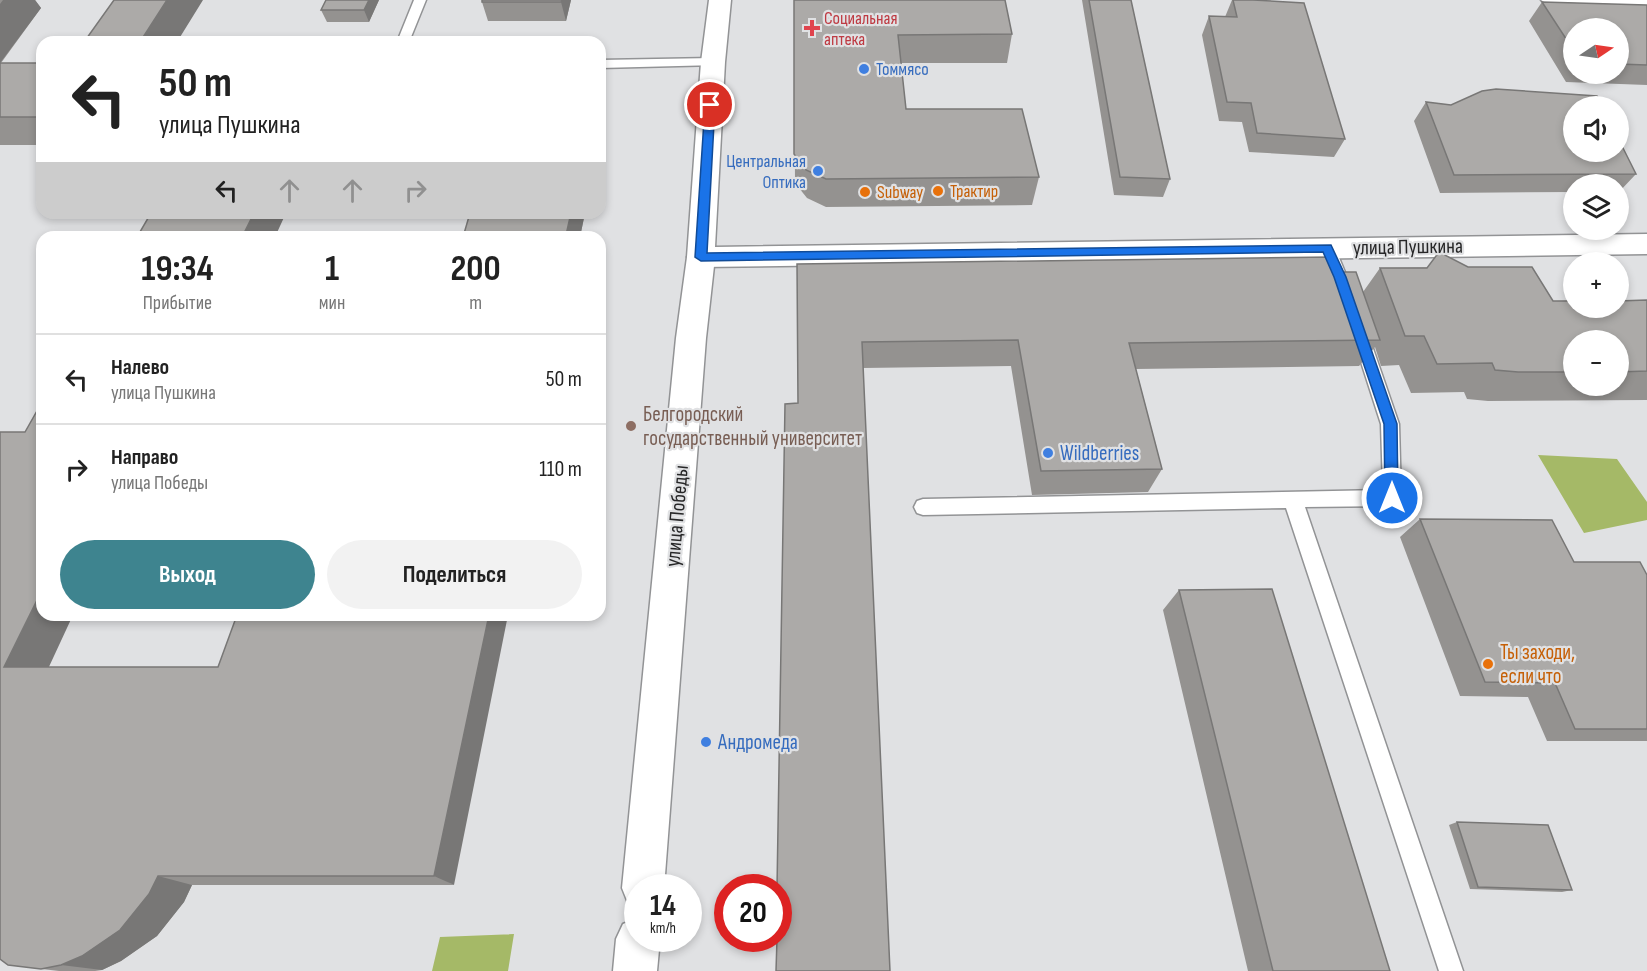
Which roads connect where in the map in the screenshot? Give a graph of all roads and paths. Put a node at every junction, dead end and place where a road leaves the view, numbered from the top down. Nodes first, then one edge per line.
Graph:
1 (420, 0) edge
2 (720, 0) edge
3 (1547, 0) edge
4 (1647, 3) edge
5 (405, 36) edge
6 (713, 62) junction
7 (606, 64) edge
8 (1647, 244) edge
9 (1327, 248) junction
10 (701, 257) junction
11 (1293, 500) junction
12 (923, 507) dead end
13 (644, 874) edge
14 (637, 952) edge
15 (635, 971) edge
16 (1450, 971) edge

1 - 5 lane
2 - 6 street, улица Победы
3 - 4 lane
6 - 7 lane
6 - 10 street, улица Победы
8 - 9 street, улица Пушкина
9 - 10 street, улица Пушкина
9 - 11 lane
10 - 13 street, улица Победы
11 - 12 lane
11 - 16 lane
14 - 15 street

